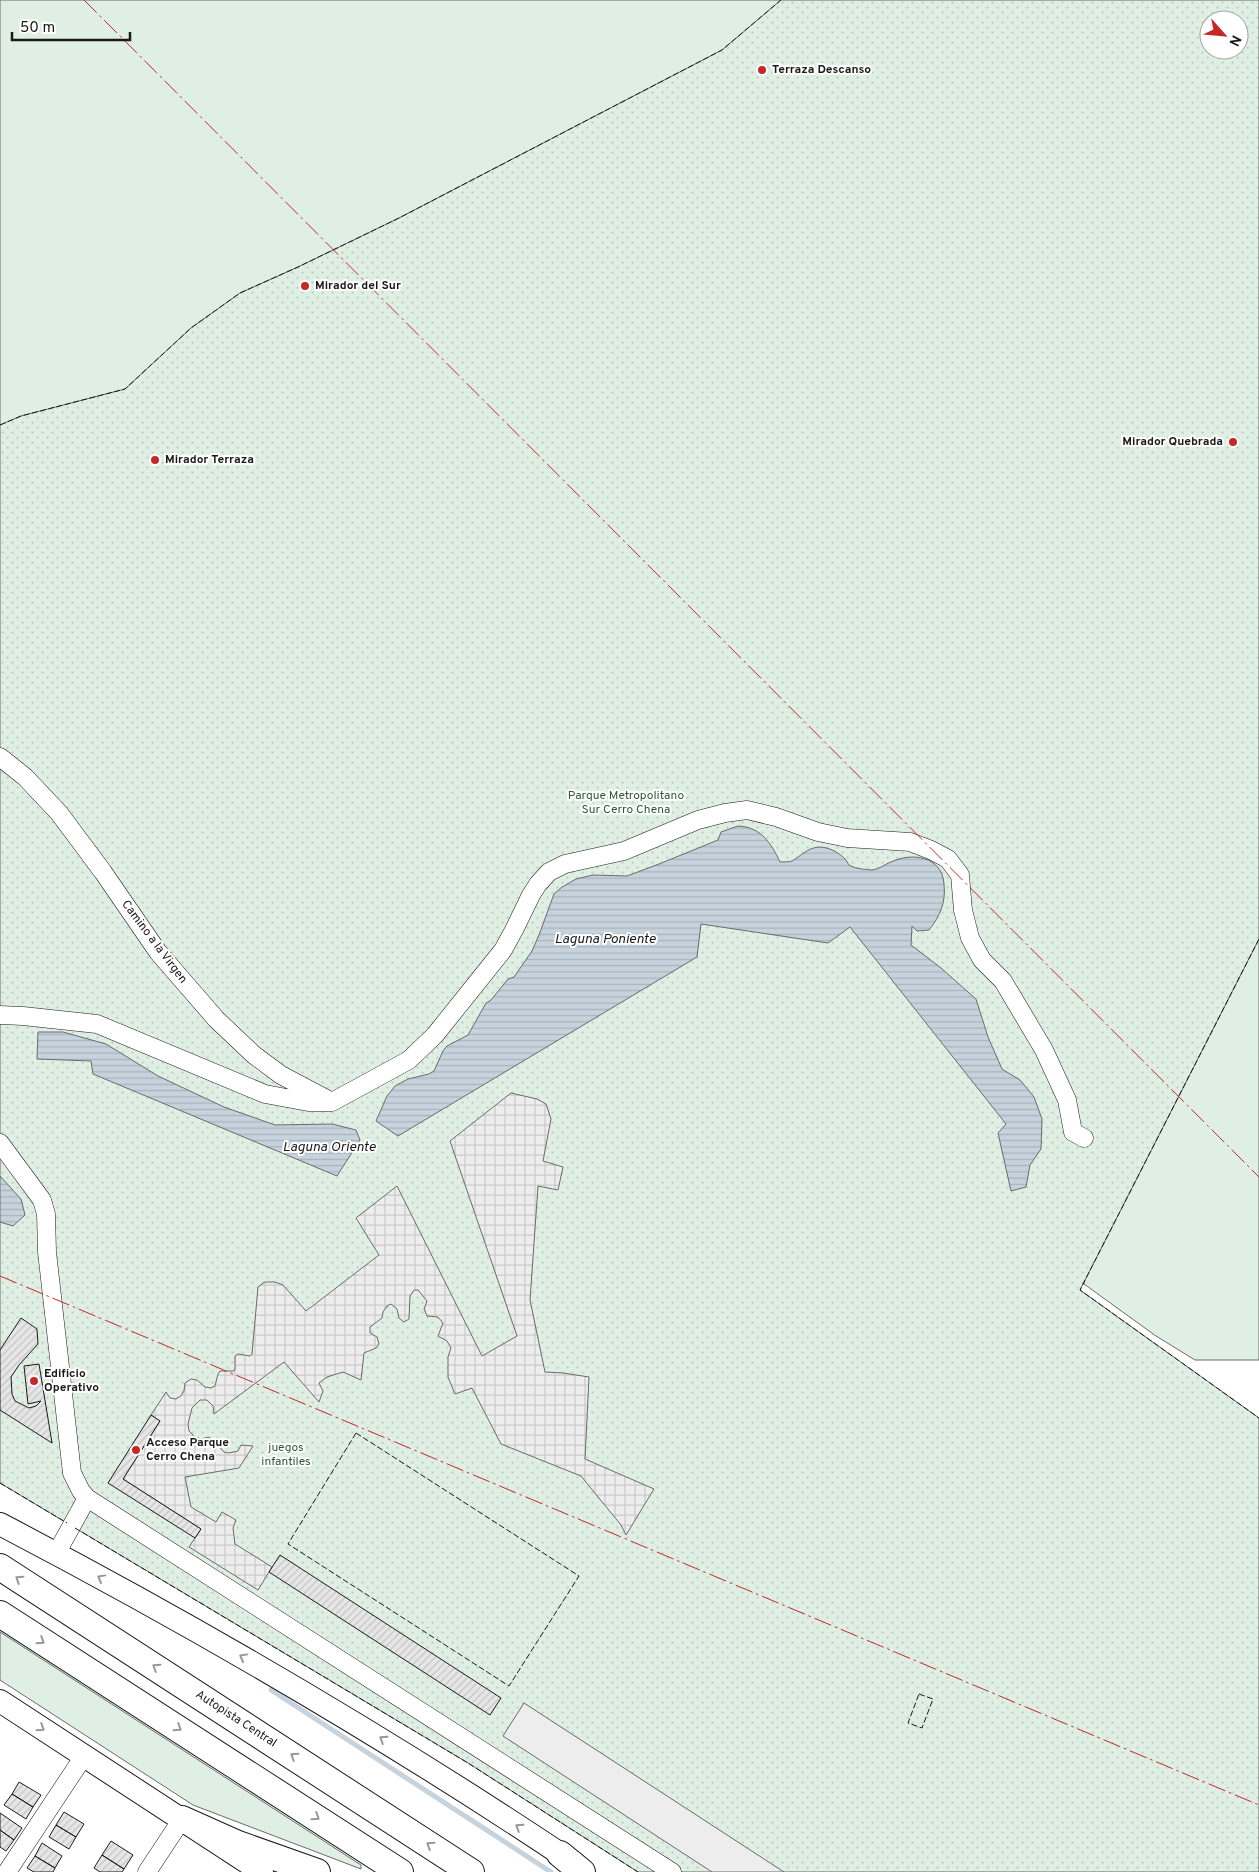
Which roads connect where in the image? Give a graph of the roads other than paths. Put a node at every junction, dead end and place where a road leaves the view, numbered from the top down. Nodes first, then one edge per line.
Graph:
1 (0, 757) edge
2 (0, 1015) edge
3 (332, 1102) junction
4 (1084, 1138) dead end
5 (0, 1143) edge
6 (87, 1498) junction
7 (0, 1524) edge
8 (56, 1554) junction
9 (0, 1567) edge
10 (0, 1614) edge
11 (0, 1702) edge
12 (84, 1756) junction
13 (182, 1819) junction
14 (560, 1854) junction
15 (7, 1872) edge
16 (147, 1872) edge
17 (262, 1872) edge
18 (317, 1872) edge
19 (400, 1872) edge
20 (471, 1872) edge
21 (582, 1872) edge
22 (588, 1872) edge
23 (672, 1872) edge

1 - 3 street, Camino a la Virgen
2 - 3 street
3 - 4 street
5 - 6 street
6 - 8 street
6 - 23 street
7 - 8 main road
14 -> 8 main road
20 -> 9 highway, Autopista Central
10 -> 19 highway
11 -> 12 main road
12 - 13 main road
12 - 15 street
13 - 16 street
13 - 17 main road
13 - 18 highway
14 - 21 highway
14 - 22 main road

